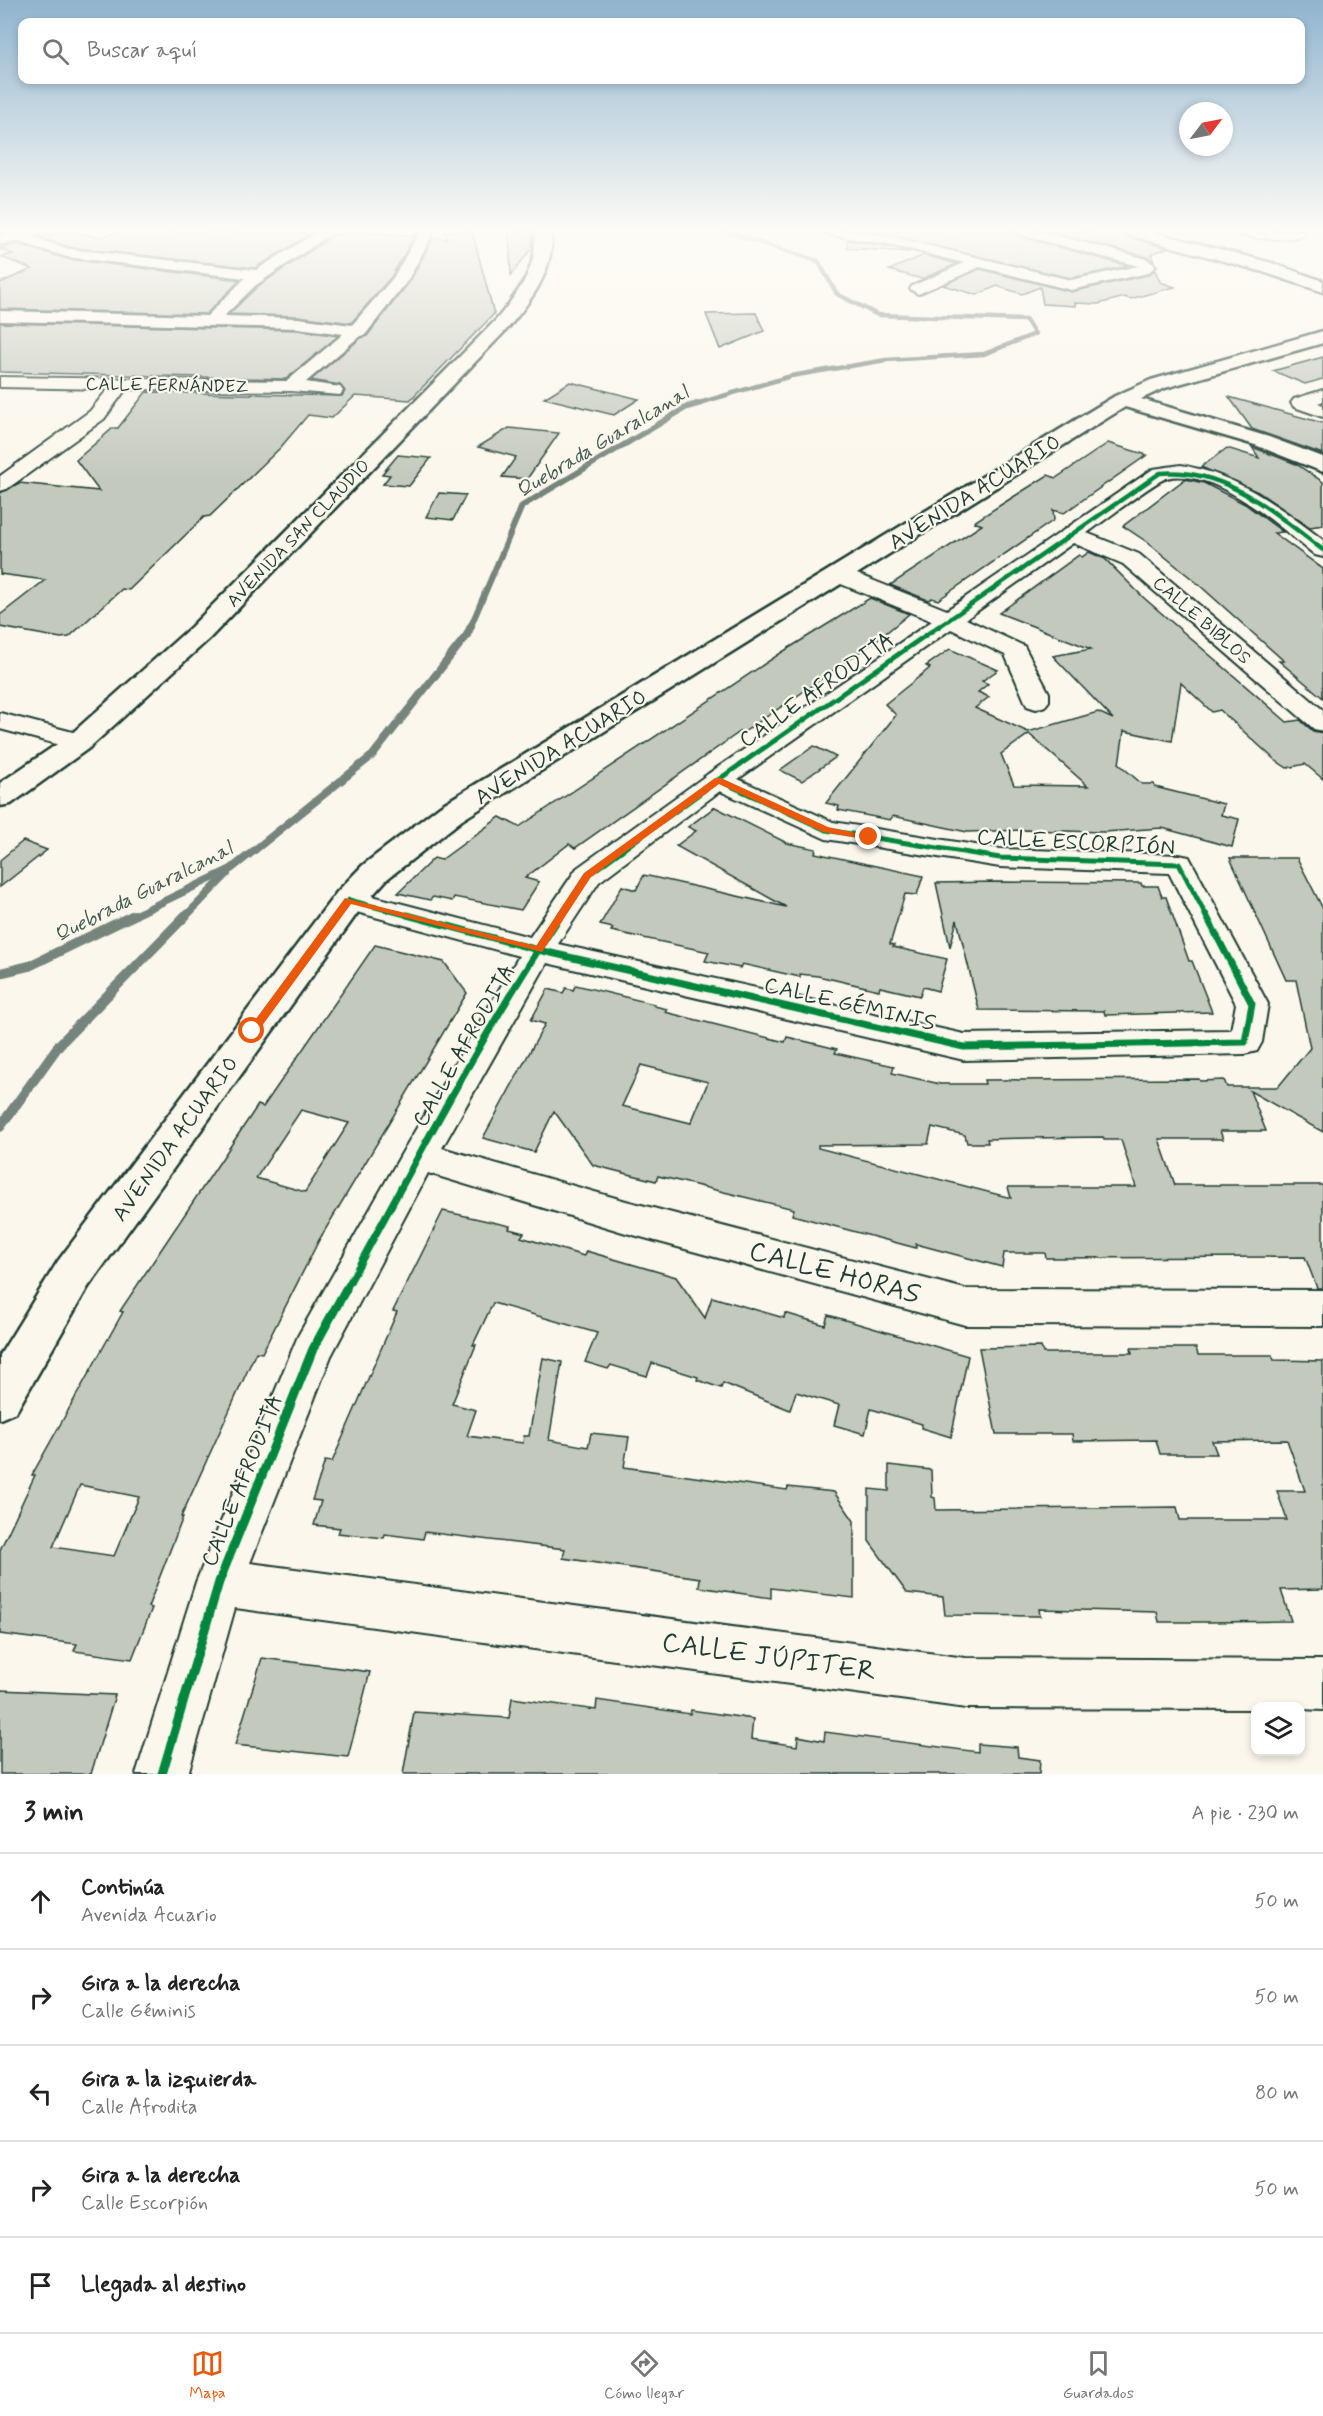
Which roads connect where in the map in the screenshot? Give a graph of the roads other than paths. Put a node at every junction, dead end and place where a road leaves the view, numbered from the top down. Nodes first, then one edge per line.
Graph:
1 (217, 314) edge
2 (373, 314) edge
3 (510, 314) edge
4 (0, 316) edge
5 (212, 321) junction
6 (359, 331) junction
7 (1323, 337) edge
8 (0, 382) edge
9 (121, 384) junction
10 (291, 386) junction
11 (334, 391) dead end
12 (1323, 395) edge
13 (1122, 400) junction
14 (1323, 411) edge
15 (1323, 465) edge
16 (0, 485) edge
17 (1070, 534) junction
18 (1323, 550) edge
19 (839, 575) junction
20 (948, 619) junction
21 (1036, 701) dead end
22 (0, 721) edge
23 (1323, 723) edge
24 (79, 742) junction
25 (718, 780) junction
26 (0, 797) edge
27 (349, 900) junction
28 (1220, 940) joint
29 (538, 950) junction
30 (419, 1156) junction
31 (1323, 1308) edge
32 (0, 1397) edge
33 (219, 1582) junction
34 (1323, 1685) edge
35 (162, 1774) edge

1 - 5 street
2 - 6 street
3 - 24 street, AVENIDA SAN CLAUDIO
4 - 5 street
5 - 6 street
6 - 10 street
7 - 13 street, AVENIDA ACUARIO
8 - 9 street, CALLE FERNÁNDEZ
9 - 10 street, CALLE FERNÁNDEZ
9 - 16 street
10 - 11 street, CALLE FERNÁNDEZ
12 - 14 street
13 - 15 street
13 - 19 street, AVENIDA ACUARIO
17 - 18 street, CALLE AFRODITA
17 - 20 street, CALLE AFRODITA
17 - 23 street, CALLE BIBLOS
19 - 20 street
19 - 27 street, AVENIDA ACUARIO
20 - 21 street
20 - 25 street, CALLE AFRODITA
22 - 24 street
24 - 26 street, AVENIDA SAN CLAUDIO
25 - 28 street, CALLE ESCORPIÓN
25 - 29 street, CALLE AFRODITA
27 - 29 street, CALLE GÉMINIS
27 - 32 street, AVENIDA ACUARIO
28 - 29 street, CALLE GÉMINIS
29 - 30 street, CALLE AFRODITA
30 - 31 street, CALLE HORAS
30 - 33 street, CALLE AFRODITA
33 - 34 street, CALLE JÚPITER
33 - 35 street, CALLE AFRODITA

